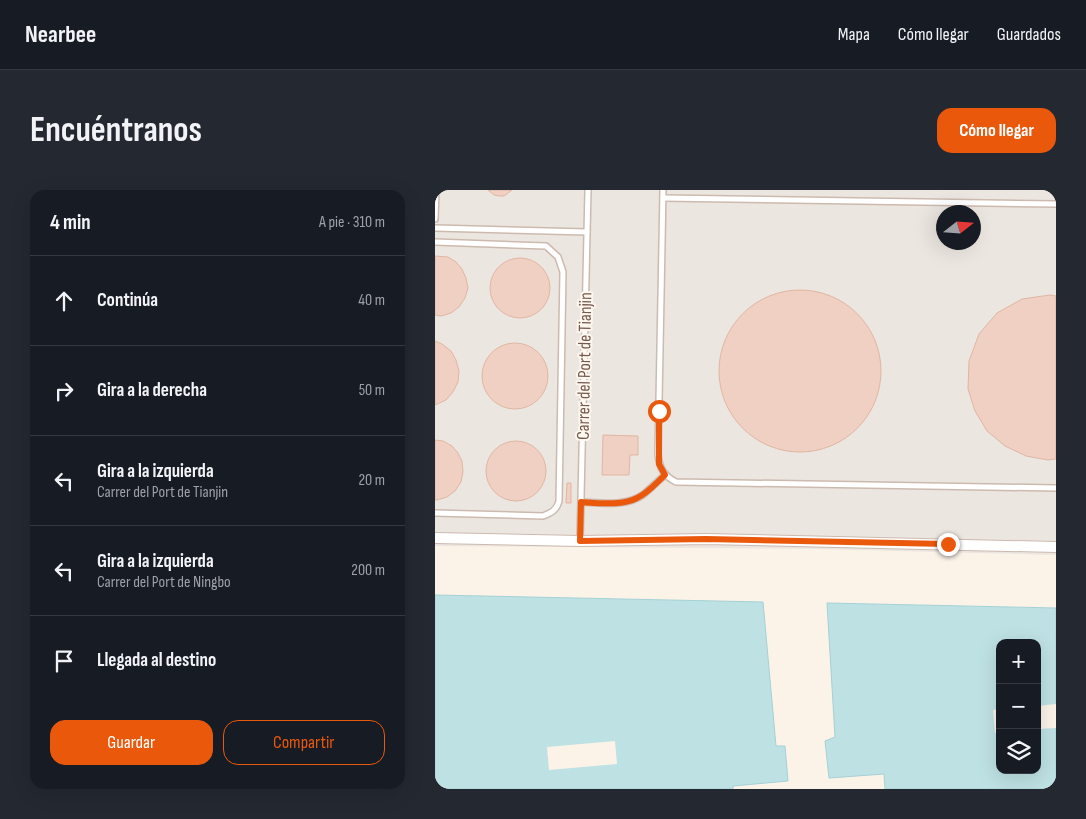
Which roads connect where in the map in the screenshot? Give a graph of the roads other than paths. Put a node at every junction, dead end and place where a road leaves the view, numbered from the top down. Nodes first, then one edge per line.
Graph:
1 (436, 190) edge
2 (588, 190) edge
3 (663, 190) edge
4 (663, 198) junction
5 (1056, 204) edge
6 (435, 219) edge
7 (435, 228) edge
8 (587, 232) junction
9 (435, 242) edge
10 (665, 475) junction
11 (1056, 488) edge
12 (581, 502) junction
13 (435, 513) edge
14 (435, 538) edge
15 (580, 541) junction
16 (1056, 547) edge

1 - 6 lane
2 - 8 lane, Carrer del Port de Tianjin
3 - 4 lane
4 - 5 lane
4 - 10 lane
7 - 8 lane
8 - 12 lane, Carrer del Port de Tianjin
9 - 13 lane
10 - 11 lane
10 - 12 lane
12 - 15 lane, Carrer del Port de Tianjin
14 - 15 street
15 - 16 street

